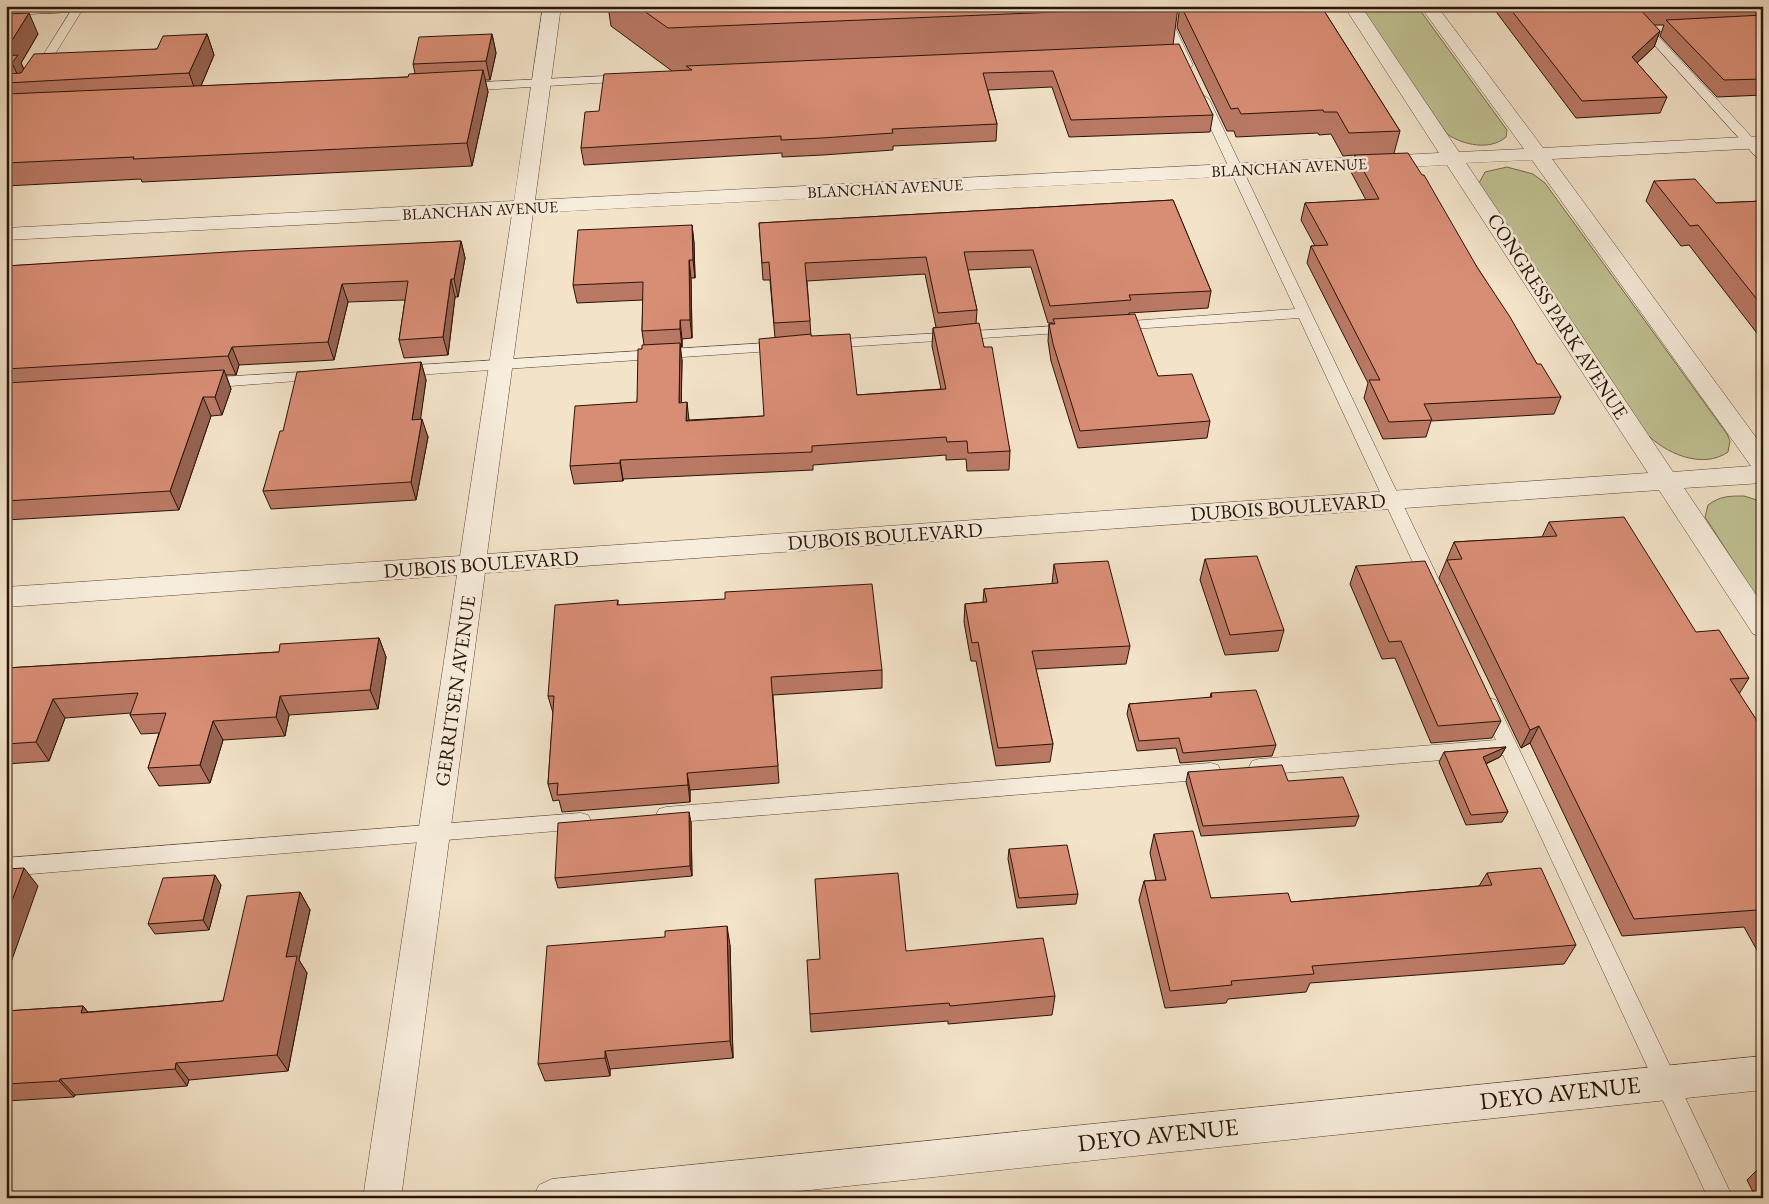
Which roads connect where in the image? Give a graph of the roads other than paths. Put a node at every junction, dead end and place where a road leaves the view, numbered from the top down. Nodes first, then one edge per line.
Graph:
1 (97, 6) edge
2 (552, 6) edge
3 (1159, 6) edge
4 (1352, 6) edge
5 (1428, 6) edge
6 (1624, 6) edge
7 (79, 7) edge
8 (6, 10) edge
9 (1666, 30) edge
10 (1646, 31) junction
11 (635, 79) edge
12 (540, 83) junction
13 (451, 88) edge
14 (6, 91) edge
15 (1758, 147) edge
16 (1538, 154) junction
17 (1455, 158) junction
18 (1236, 169) junction
19 (524, 207) junction
20 (6, 234) edge
21 (1304, 313) junction
22 (1104, 326) edge
23 (1084, 328) edge
24 (815, 345) edge
25 (795, 347) edge
26 (502, 365) junction
27 (382, 373) edge
28 (332, 376) edge
29 (194, 384) edge
30 (1763, 465) edge
31 (1763, 474) edge
32 (1666, 480) junction
33 (1392, 500) junction
34 (474, 565) junction
35 (6, 598) edge
36 (1439, 599) edge
37 (1763, 627) edge
38 (1480, 686) edge
39 (1508, 747) junction
40 (645, 816) edge
41 (595, 820) edge
42 (434, 833) junction
43 (6, 867) edge
44 (1763, 1073) edge
45 (1666, 1082) junction
46 (382, 1198) edge
47 (552, 1198) edge
48 (1721, 1198) edge

1 - 7 street
2 - 12 street, GERRITSEN AVENUE
3 - 18 lane
4 - 17 street, CONGRESS PARK AVENUE
5 - 16 street
6 - 10 lane
7 - 8 street
7 - 14 lane
9 - 10 lane
10 - 15 lane
11 - 12 lane
12 - 13 lane
12 - 19 street, GERRITSEN AVENUE
15 - 16 street, BLANCHAN AVENUE
16 - 17 street, BLANCHAN AVENUE
16 - 30 street
17 - 18 street, BLANCHAN AVENUE
17 - 32 street, CONGRESS PARK AVENUE
18 - 19 street, BLANCHAN AVENUE
18 - 21 lane
19 - 20 street, BLANCHAN AVENUE
19 - 26 street, GERRITSEN AVENUE
21 - 22 lane
21 - 33 lane
23 - 24 lane
25 - 26 lane
26 - 27 lane
26 - 34 street, GERRITSEN AVENUE
28 - 29 lane
31 - 32 street, DUBOIS BOULEVARD
32 - 33 street, DUBOIS BOULEVARD
32 - 37 street, CONGRESS PARK AVENUE
33 - 34 street, DUBOIS BOULEVARD
33 - 36 lane
34 - 35 street, DUBOIS BOULEVARD
34 - 42 street, GERRITSEN AVENUE
38 - 39 lane
39 - 40 lane
39 - 45 lane
41 - 42 lane
42 - 43 lane
42 - 46 street, GERRITSEN AVENUE
44 - 45 street, DEYO AVENUE
45 - 47 street, DEYO AVENUE
45 - 48 lane

